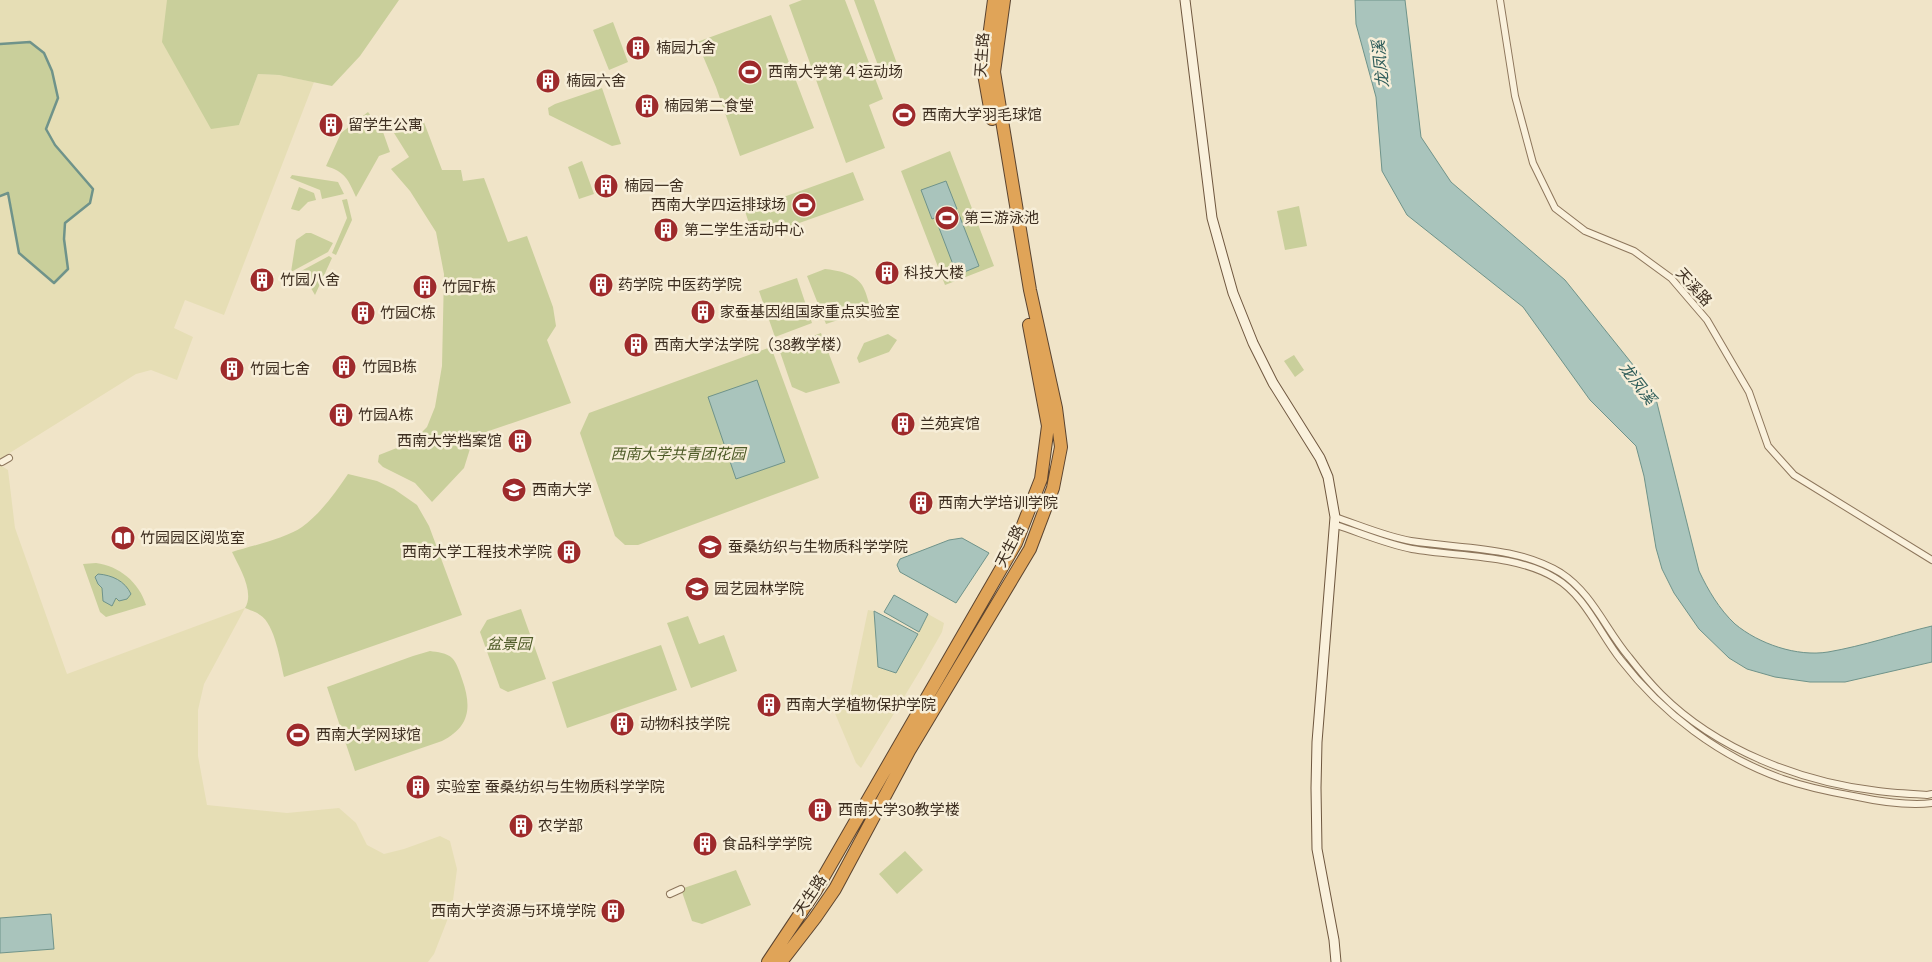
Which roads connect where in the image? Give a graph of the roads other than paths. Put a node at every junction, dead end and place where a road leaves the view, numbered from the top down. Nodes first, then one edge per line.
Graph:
1 (994, 0) edge
2 (1004, 0) edge
3 (1185, 0) edge
4 (1500, 0) edge
5 (9, 458) dead end
6 (2, 462) dead end
7 (1336, 521) junction
8 (1932, 560) edge
9 (1932, 794) edge
10 (1932, 803) edge
11 (681, 889) dead end
12 (670, 894) dead end
13 (768, 962) edge
14 (781, 962) edge
15 (1336, 962) edge

1 - 13 highway, 天生路
2 - 14 highway, 天生路
3 - 7 street
4 - 8 street, 天溪路
5 - 6 street
7 - 9 street
7 - 10 street
7 - 15 street
11 - 12 street

